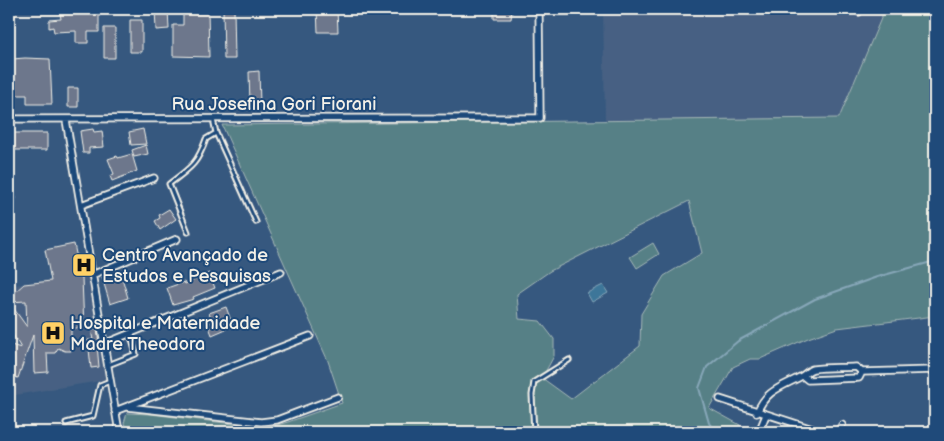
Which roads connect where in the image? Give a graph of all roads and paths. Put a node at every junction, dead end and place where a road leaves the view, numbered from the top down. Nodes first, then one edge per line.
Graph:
1 (539, 9) edge
2 (9, 119) edge
3 (213, 119) junction
4 (66, 120) junction
5 (216, 133) junction
6 (154, 178) dead end
7 (80, 205) junction
8 (256, 222) dead end
9 (188, 232) dead end
10 (177, 239) dead end
11 (281, 272) dead end
12 (92, 275) junction
13 (130, 333) junction
14 (310, 336) dead end
15 (104, 344) junction
16 (569, 360) dead end
17 (108, 366) junction
18 (935, 370) edge
19 (862, 372) junction
20 (803, 376) junction
21 (110, 381) junction
22 (338, 397) dead end
23 (720, 400) dead end
24 (127, 407) junction
25 (116, 411) junction
26 (757, 413) junction
27 (766, 416) junction
28 (66, 422) dead end
29 (795, 424) junction
30 (842, 425) dead end
31 (119, 432) edge
32 (534, 432) edge
33 (759, 432) edge
34 (796, 432) edge
35 (822, 432) edge
36 (838, 432) edge

1 - 3 street, Rua Josefina Gori Fiorani
2 - 4 street, Rua Josefina Gori Fiorani
3 - 4 street, Rua Josefina Gori Fiorani
3 - 5 lane
4 - 7 street
5 - 8 lane
5 - 9 lane
6 - 7 street
7 - 12 street
10 - 12 street
11 - 13 street
12 - 15 street
13 - 15 street
13 - 17 lane
14 - 24 street
15 - 17 street
16 - 32 lane
17 - 21 street
18 - 19 street
19 - 20 street
19 - 20 street
20 - 26 street
21 - 25 street
21 - 28 lane
22 - 24 street
23 - 26 street
24 - 25 street
25 - 31 street
26 - 27 street
27 - 29 street
27 - 33 street
29 - 34 street
29 - 35 street
30 - 36 street

